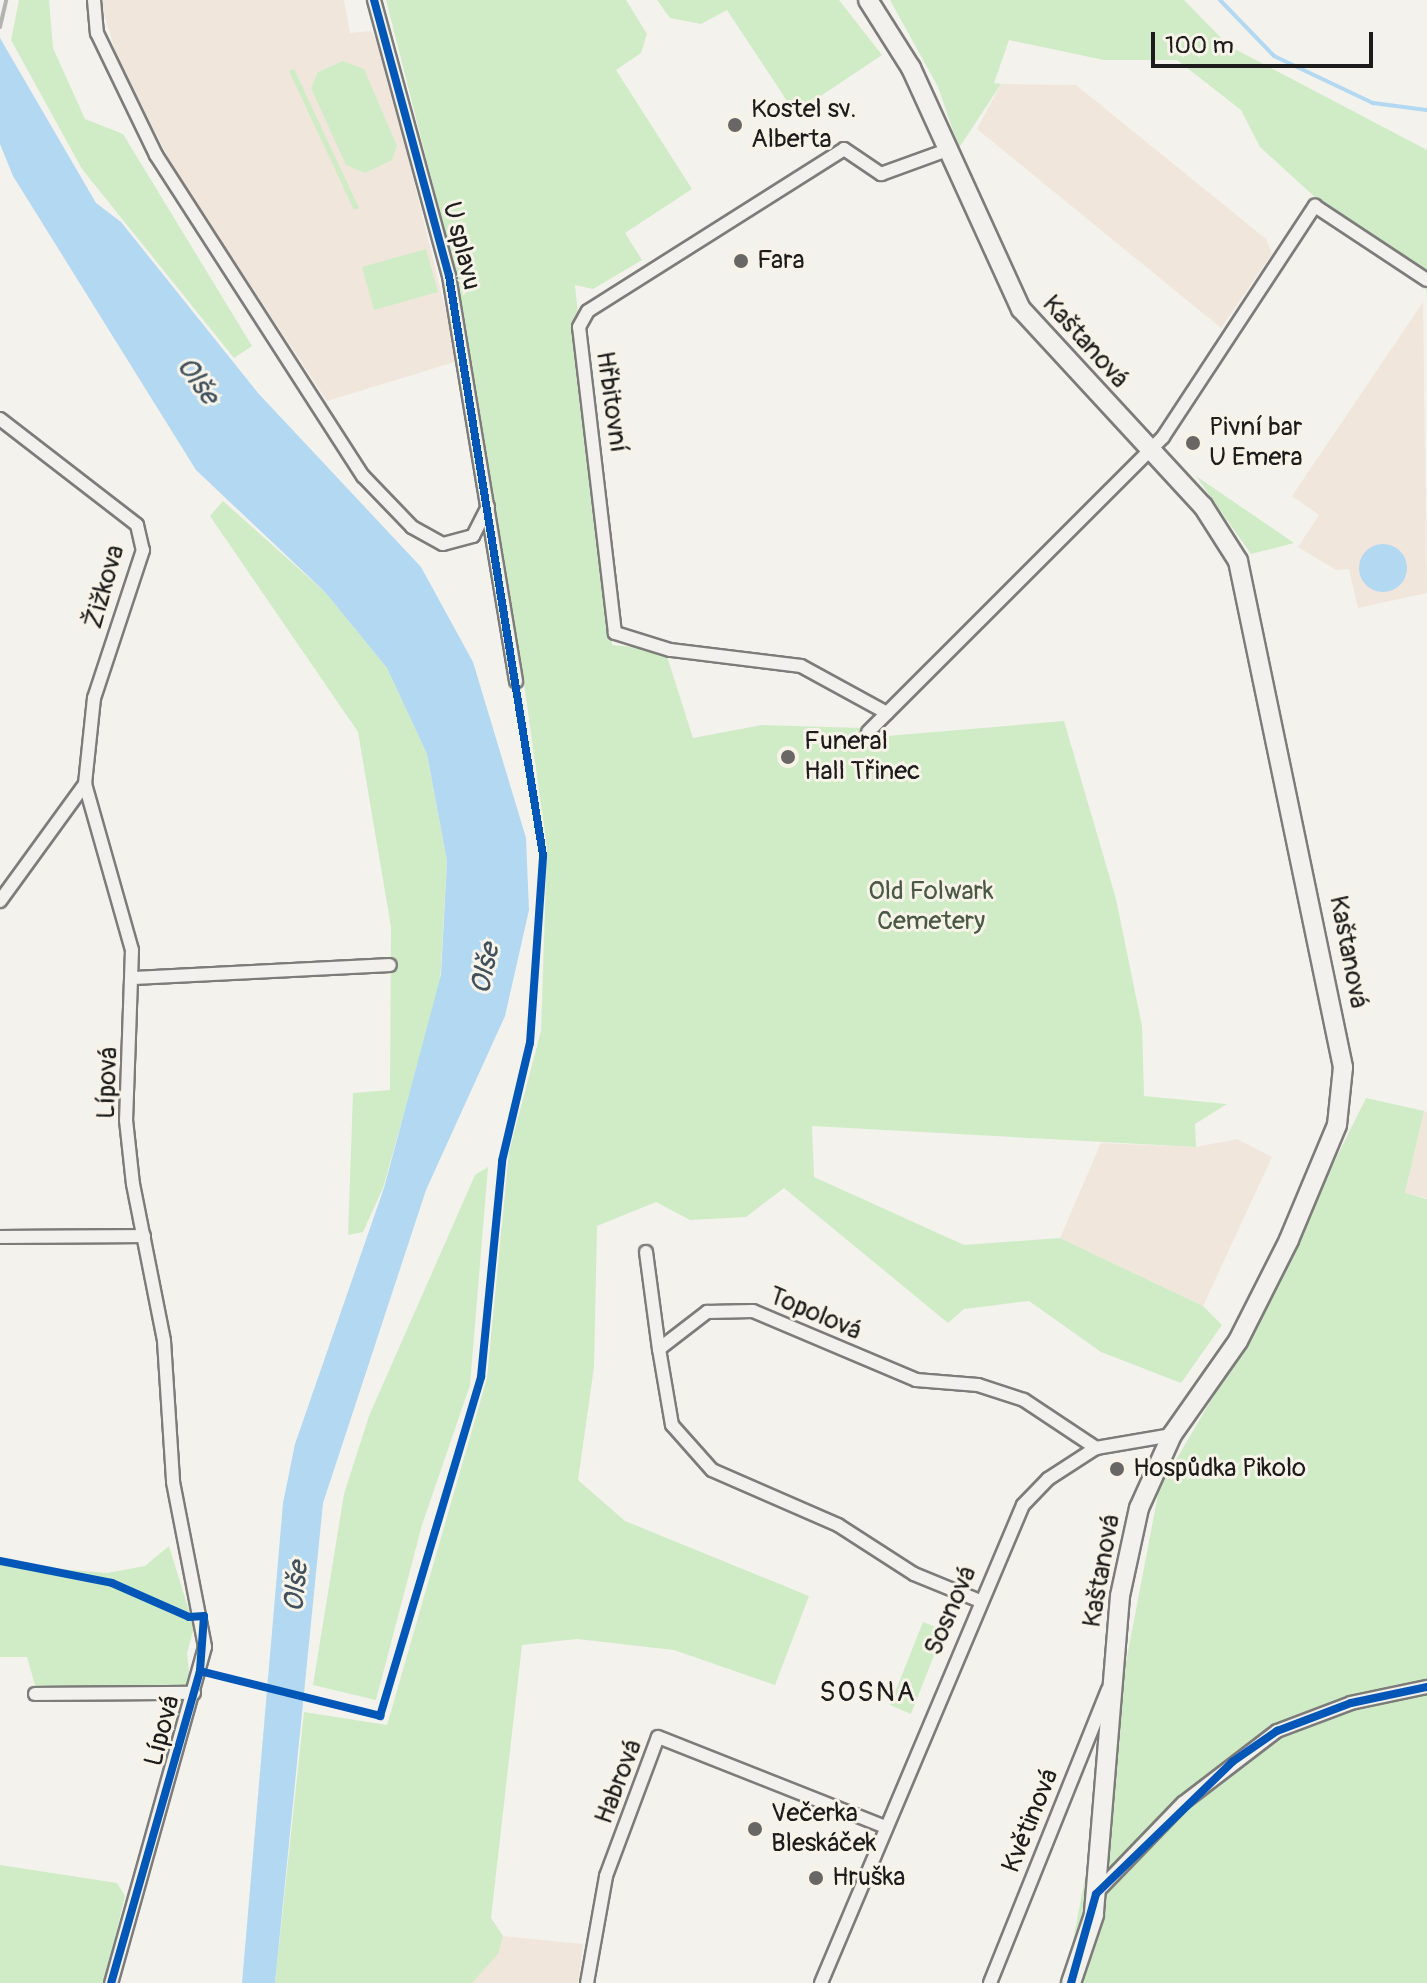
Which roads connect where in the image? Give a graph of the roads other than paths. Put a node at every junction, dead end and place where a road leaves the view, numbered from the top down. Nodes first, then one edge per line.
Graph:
1 (94, 0) edge
2 (374, 0) edge
3 (868, 0) edge
4 (947, 150) junction
5 (1427, 280) edge
6 (0, 419) edge
7 (1148, 447) junction
8 (488, 507) junction
9 (516, 682) dead end
10 (887, 713) junction
11 (868, 732) dead end
12 (85, 784) junction
13 (0, 901) edge
14 (390, 965) dead end
15 (135, 978) junction
16 (144, 1236) junction
17 (0, 1237) edge
18 (646, 1252) dead end
19 (659, 1349) junction
20 (1172, 1435) junction
21 (1096, 1448) junction
22 (980, 1601) junction
23 (1113, 1676) junction
24 (1427, 1687) edge
25 (194, 1693) junction
26 (35, 1694) dead end
27 (883, 1826) junction
28 (1096, 1894) junction
29 (111, 1983) edge
30 (587, 1983) edge
31 (821, 1983) edge
32 (990, 1983) edge
33 (1071, 1983) edge

1 - 8 street
2 - 8 street, U splavu
3 - 4 street, Kaštanová
4 - 7 street, Kaštanová
4 - 10 street, Hřbitovní
5 - 7 street
6 - 12 street, Žižkova
7 - 10 street
7 - 20 street, Kaštanová
8 - 9 street, U splavu
10 - 11 street
12 - 13 street
12 - 15 street, Lípová
14 - 15 street
15 - 16 street, Lípová
16 - 17 street
16 - 25 street, Lípová
18 - 19 street
19 - 21 street, Topolová
19 - 22 street
20 - 21 street, Sosnová
20 - 23 street, Kaštanová
21 - 22 street, Sosnová
22 - 27 street, Sosnová
23 - 28 street, Kaštanová
23 - 32 street, Květinová
24 - 28 street
25 - 26 street
25 - 29 street, Lípová
27 - 30 street, Habrová
27 - 31 street, Sosnová
28 - 33 street, Kaštanová

